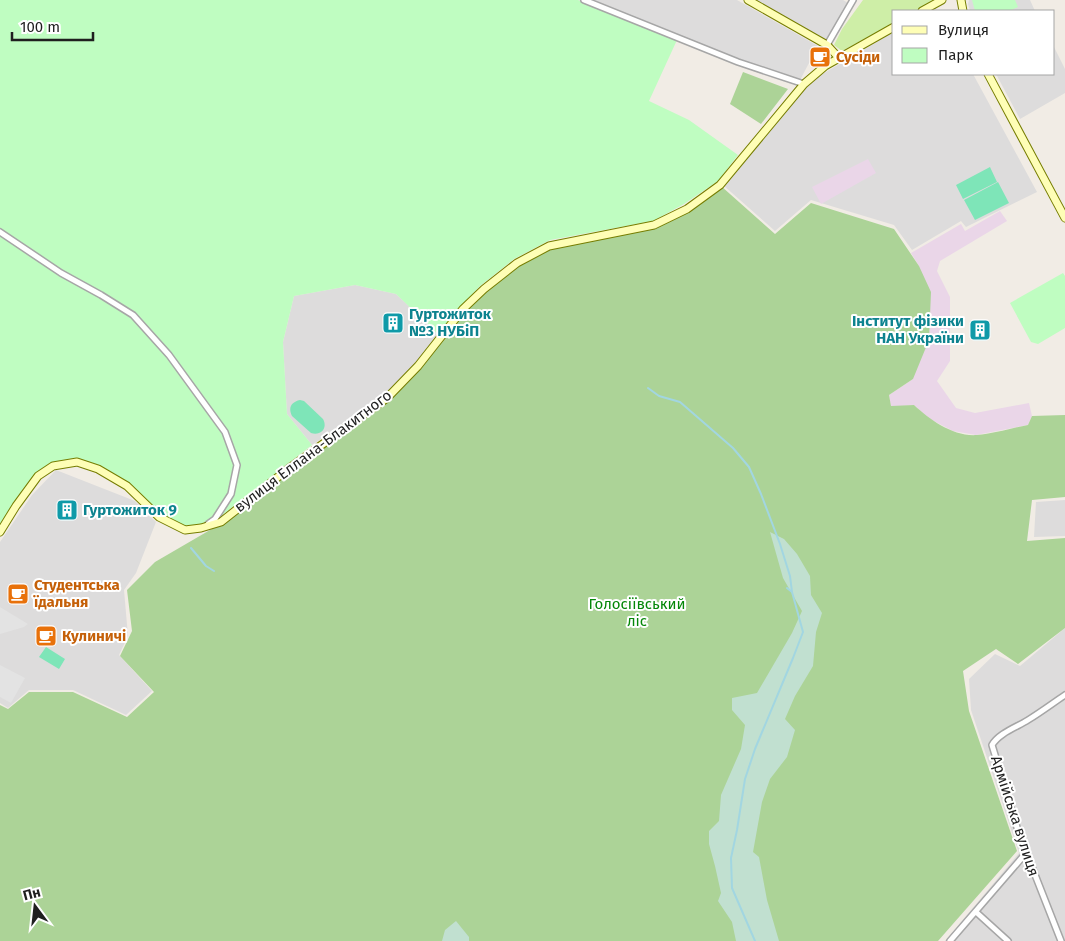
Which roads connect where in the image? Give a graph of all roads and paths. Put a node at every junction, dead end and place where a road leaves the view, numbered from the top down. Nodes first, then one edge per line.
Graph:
1 (584, 0) edge
2 (749, 0) edge
3 (942, 0) edge
4 (852, 1) edge
5 (924, 10) edge
6 (892, 28) edge
7 (827, 46) junction
8 (839, 58) junction
9 (989, 75) edge
10 (804, 84) junction
11 (1065, 218) edge
12 (0, 232) edge
13 (201, 528) junction
14 (0, 532) edge
15 (1065, 695) edge
16 (1026, 853) junction
17 (976, 912) junction
18 (950, 941) edge
19 (1008, 941) edge
20 (1061, 941) edge

1 - 10 street
2 - 7 street
3 - 5 street
4 - 7 street
6 - 8 street, вулиця Еллана-Блакитного
7 - 8 street
8 - 10 street, вулиця Еллана-Блакитного
9 - 11 street
10 - 13 street, вулиця Еллана-Блакитного
12 - 13 street
13 - 14 street
15 - 16 street, Армійська вулиця
16 - 17 street
16 - 20 street, Армійська вулиця
17 - 18 street
17 - 19 street

